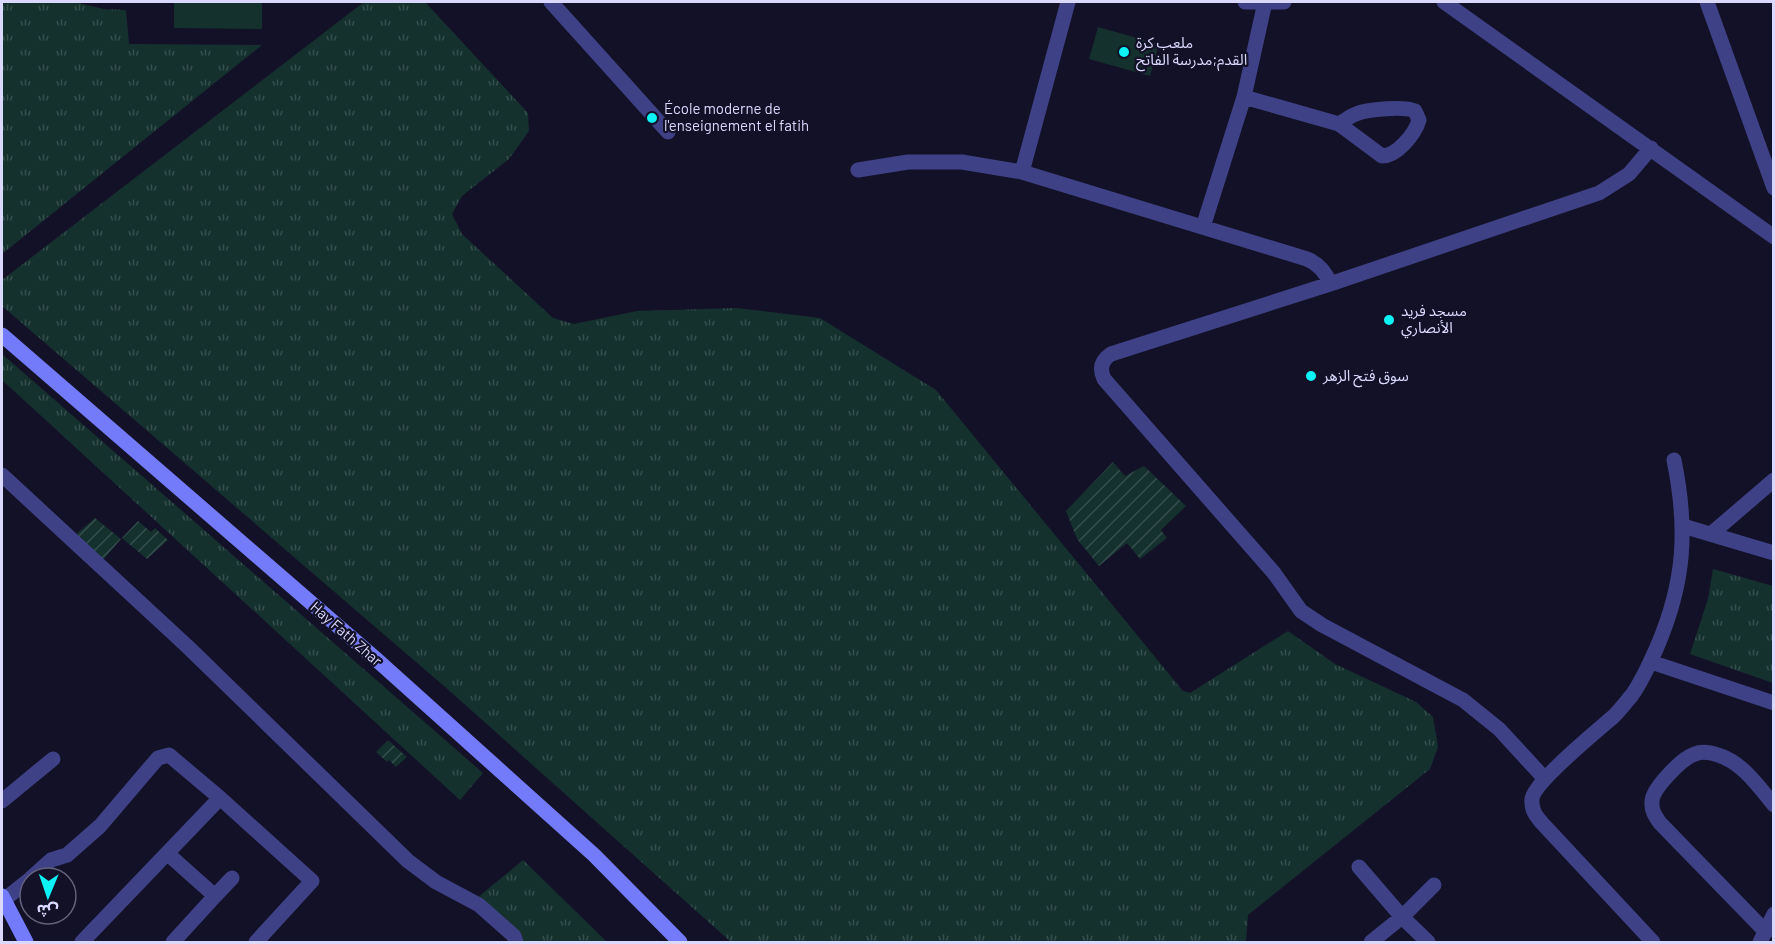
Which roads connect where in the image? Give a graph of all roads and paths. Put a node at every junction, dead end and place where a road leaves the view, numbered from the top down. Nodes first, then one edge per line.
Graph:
1 (551, 2) edge
2 (1068, 2) edge
3 (1245, 2) edge
4 (1265, 2) edge
5 (1284, 2) edge
6 (1444, 2) edge
7 (1707, 2) edge
8 (1244, 97) junction
9 (1339, 124) junction
10 (668, 132) dead end
11 (1651, 148) junction
12 (858, 170) dead end
13 (1022, 172) junction
14 (1773, 188) edge
15 (1203, 227) junction
16 (1773, 237) edge
17 (1330, 284) junction
18 (2, 335) edge
19 (1674, 460) dead end
20 (2, 475) edge
21 (1773, 480) edge
22 (1683, 526) junction
23 (1711, 534) junction
24 (1773, 553) edge
25 (1651, 662) junction
26 (1773, 703) edge
27 (53, 759) dead end
28 (1545, 779) junction
29 (220, 798) junction
30 (2, 801) edge
31 (1773, 805) edge
32 (168, 854) junction
33 (44, 866) edge
34 (1359, 867) dead end
35 (232, 878) dead end
36 (1434, 885) dead end
37 (18, 887) edge
38 (215, 896) junction
39 (3, 898) edge
40 (1773, 914) edge
41 (1402, 917) junction
42 (1763, 937) edge
43 (26, 942) edge
44 (82, 942) edge
45 (173, 942) edge
46 (256, 942) edge
47 (516, 942) edge
48 (680, 942) edge
49 (1371, 942) edge
50 (1428, 942) edge
51 (1653, 942) edge

1 - 10 street
2 - 13 street
3 - 4 street
4 - 5 street
4 - 8 street
6 - 11 street
7 - 14 street
8 - 9 street
8 - 15 street
9 - 9 street
11 - 16 street
11 - 17 street
12 - 13 street
13 - 15 street
15 - 17 street
17 - 28 street
18 - 48 street, Hay Fath Zhar
19 - 22 street
20 - 47 street
21 - 23 street
22 - 23 street
22 - 25 street
23 - 24 street
25 - 26 street
25 - 28 street
27 - 30 street
28 - 51 street
29 - 32 street
29 - 33 street
29 - 46 street
31 - 42 street
32 - 38 street
32 - 44 street
34 - 41 street
35 - 38 street
36 - 41 street
37 - 39 street
38 - 45 street
39 - 43 street
40 - 42 street
41 - 49 street
41 - 50 street

